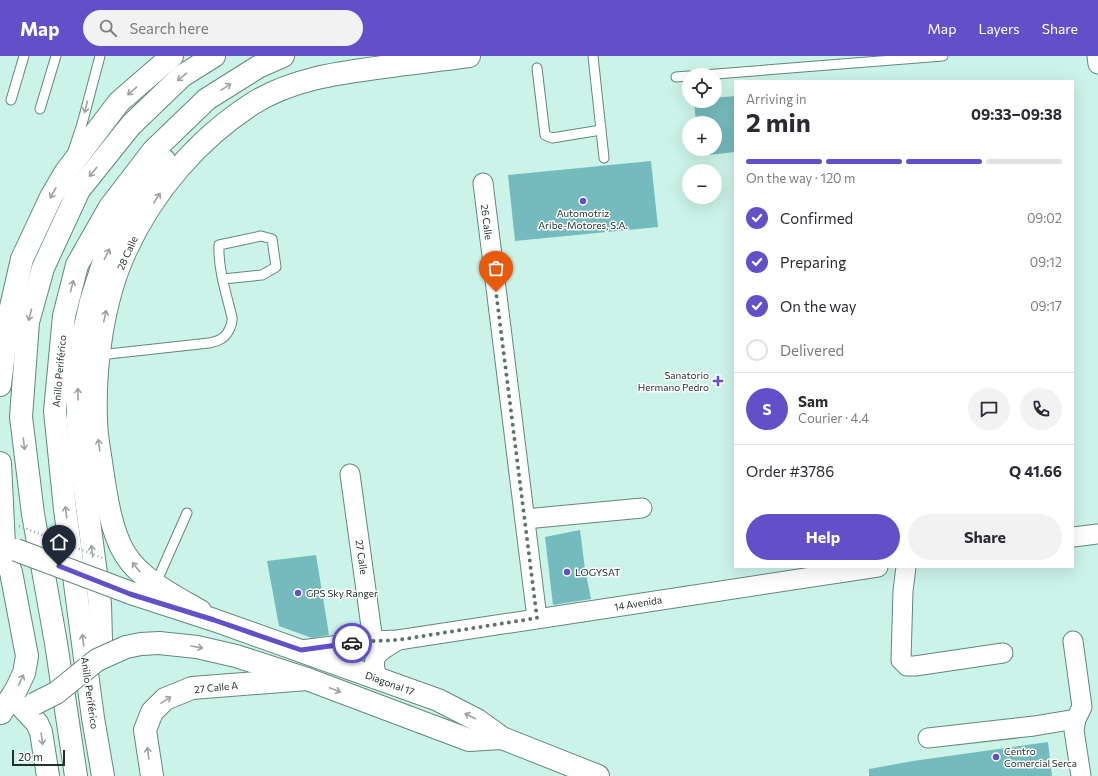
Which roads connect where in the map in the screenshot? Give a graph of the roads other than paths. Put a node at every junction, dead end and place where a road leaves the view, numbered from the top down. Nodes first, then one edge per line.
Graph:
1 (24, 56) edge
2 (56, 56) edge
3 (100, 56) edge
4 (172, 56) edge
5 (214, 56) edge
6 (283, 56) edge
7 (469, 56) edge
8 (593, 56) edge
9 (943, 56) edge
10 (1097, 56) edge
11 (1098, 64) edge
12 (537, 68) dead end
13 (722, 73) edge
14 (676, 77) dead end
15 (682, 77) edge
16 (207, 99) junction
17 (11, 100) dead end
18 (40, 109) dead end
19 (601, 130) junction
20 (604, 158) dead end
21 (65, 173) junction
22 (483, 183) dead end
23 (223, 279) junction
24 (100, 355) junction
25 (0, 385) edge
26 (0, 463) edge
27 (350, 474) dead end
28 (0, 493) edge
29 (642, 508) dead end
30 (187, 512) dead end
31 (525, 519) junction
32 (1098, 534) edge
33 (1074, 537) edge
34 (5, 548) edge
35 (871, 568) edge
36 (906, 568) edge
37 (156, 583) junction
38 (537, 618) junction
39 (214, 620) junction
40 (398, 640) junction
41 (373, 641) junction
42 (1073, 641) dead end
43 (301, 650) junction
44 (1003, 653) dead end
45 (97, 660) junction
46 (378, 678) junction
47 (307, 679) junction
48 (29, 706) junction
49 (0, 713) edge
50 (1076, 719) junction
51 (502, 738) junction
52 (928, 738) dead end
53 (48, 776) edge
54 (76, 776) edge
55 (103, 776) edge
56 (152, 776) edge
57 (598, 776) edge
58 (1082, 776) edge

1 - 17 lane
2 - 18 lane
3 -> 21 lane
4 -> 21 main road
5 -> 54 main road
16 -> 6 main road, Anillo Periférico
24 -> 7 main road, 28 Calle
8 - 19 lane
9 - 13 lane
10 - 11 street
12 - 19 lane
14 - 15 lane
45 -> 16 main road
55 -> 16 main road, Anillo Periférico
19 - 20 lane
21 -> 25 main road
22 - 31 street, 26 Calle
23 - 23 lane
23 - 24 lane
37 -> 24 main road, 28 Calle
26 - 28 main road
27 - 41 street, 27 Calle
28 - 34 main road
29 - 31 street
30 - 37 lane
31 - 38 street, 26 Calle
32 - 33 street
34 - 39 main road, Diagonal 17, bridge
49 -> 34 main road
35 - 38 street, 14 Avenida
36 - 44 street
37 - 39 main road, 28 Calle
38 - 40 street, 14 Avenida
39 - 43 main road, Diagonal 17
40 - 41 street, 14 Avenida
40 - 46 street, 14 Avenida
41 - 43 street, 14 Avenida
42 - 50 street
43 - 46 main road, Diagonal 17
45 -> 47 main road, Diagonal 17, bridge
45 - 48 main road, Diagonal 17, bridge
51 -> 46 main road, Diagonal 17
47 -> 51 main road, Diagonal 17
56 -> 47 main road, 27 Calle A
48 - 49 main road, Diagonal 17
48 -> 53 main road
50 - 52 street
50 - 58 street
51 - 57 main road, Diagonal 17

